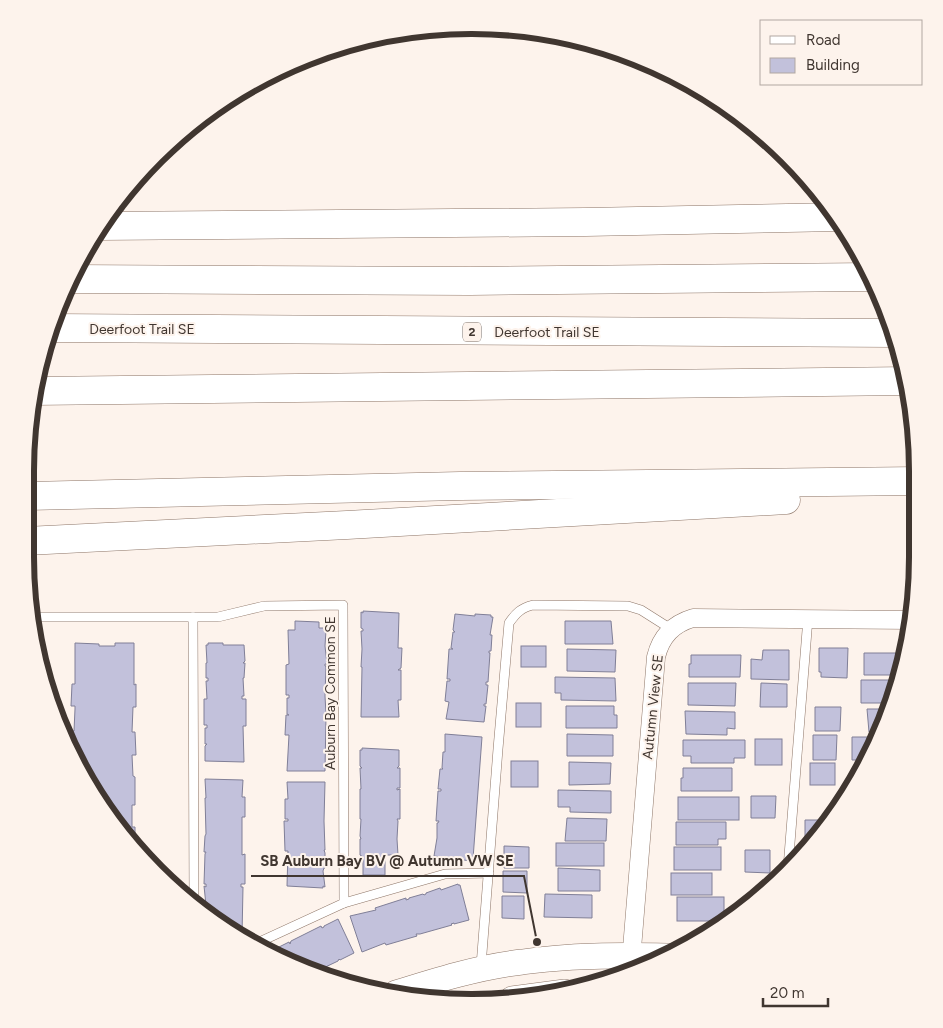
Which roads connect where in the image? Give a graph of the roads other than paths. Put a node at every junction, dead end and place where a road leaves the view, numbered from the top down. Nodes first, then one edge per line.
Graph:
1 (827, 217) edge
2 (109, 226) edge
3 (864, 277) edge
4 (79, 279) edge
5 (58, 328) edge
6 (887, 333) edge
7 (900, 381) edge
8 (41, 391) edge
9 (909, 481) edge
10 (909, 483) edge
11 (34, 496) edge
12 (34, 541) edge
13 (38, 617) edge
14 (193, 617) junction
15 (808, 618) junction
16 (905, 620) edge
17 (671, 629) junction
18 (789, 858) edge
19 (489, 873) junction
20 (194, 895) edge
21 (344, 903) junction
22 (262, 941) edge
23 (631, 964) edge
24 (481, 969) junction
25 (406, 990) edge

1 - 2 highway
3 - 4 highway
5 - 6 highway, Deerfoot Trail SE / 2
7 - 8 highway
9 - 11 highway
10 - 12 highway
13 - 14 lane, Auburn Bay Common SE
14 - 20 lane
14 - 21 lane, Auburn Bay Common SE
15 - 16 street
15 - 17 street
15 - 18 lane
17 - 19 lane
17 - 23 street, Autumn View SE
19 - 21 lane
19 - 24 lane
21 - 22 lane
23 - 24 street
24 - 25 street

